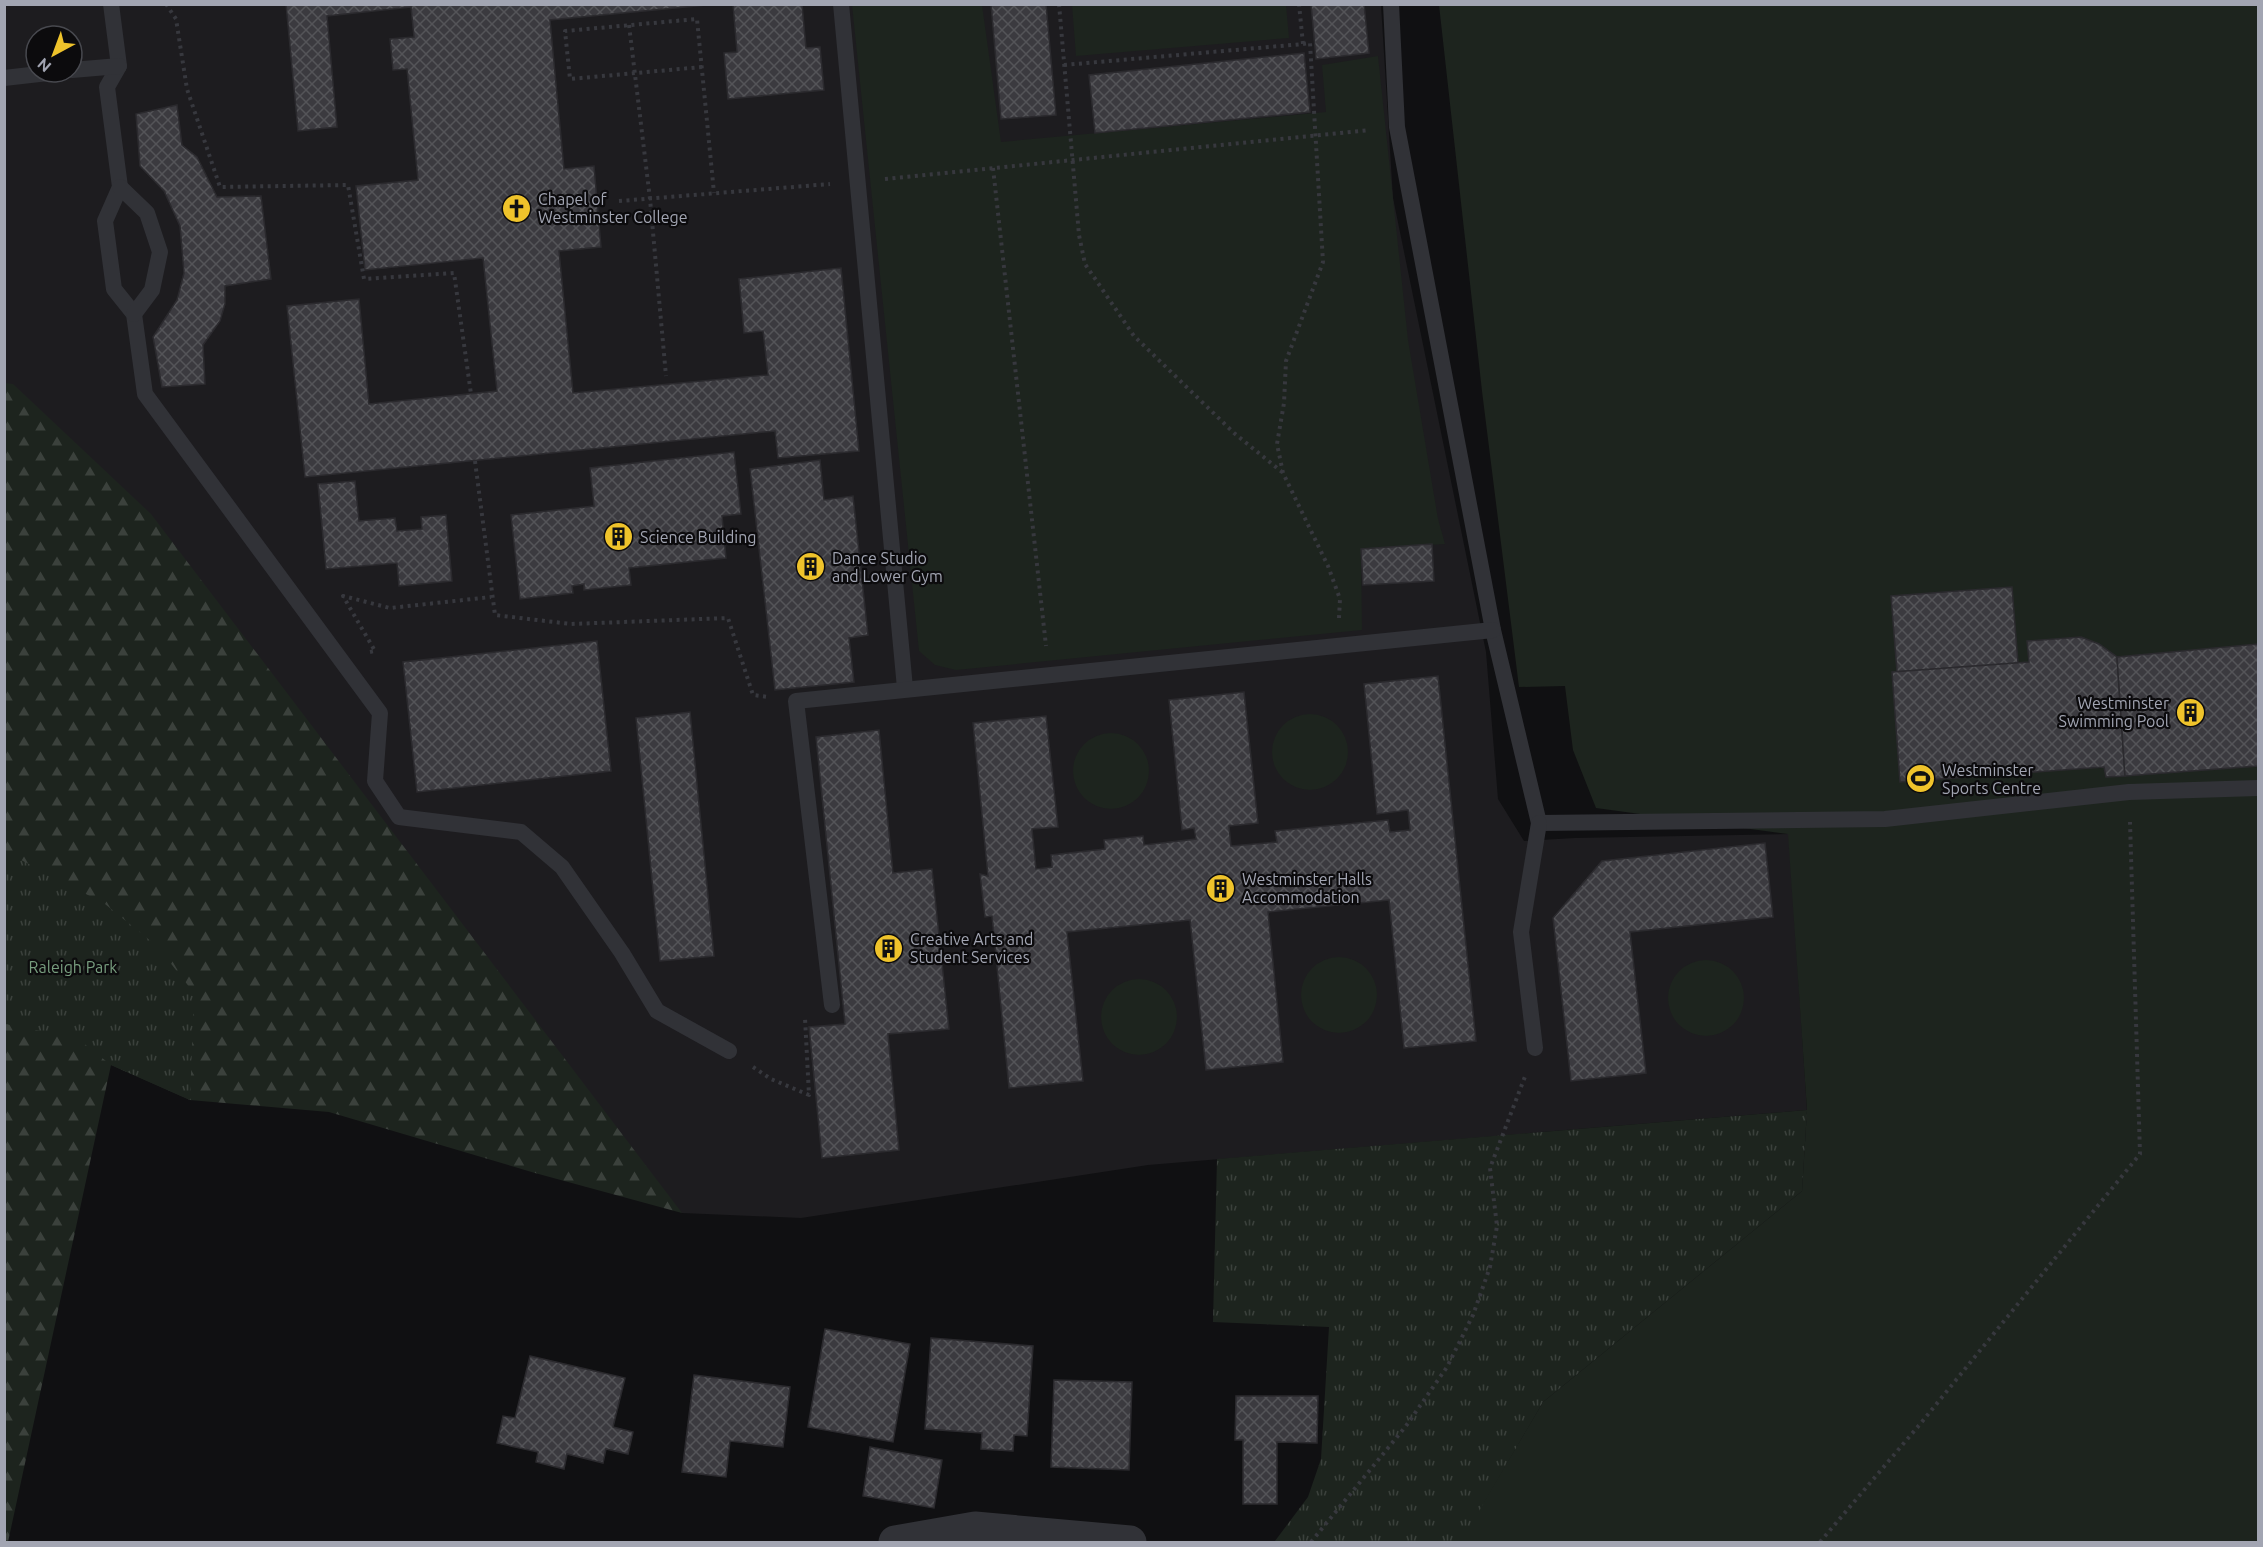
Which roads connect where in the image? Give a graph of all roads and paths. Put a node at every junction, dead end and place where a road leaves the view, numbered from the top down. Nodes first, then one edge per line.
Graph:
1 (111, 4) edge
2 (166, 4) edge
3 (841, 4) edge
4 (1059, 4) edge
5 (1299, 4) edge
6 (1391, 4) edge
7 (629, 25) junction
8 (1303, 44) junction
9 (1064, 65) junction
10 (119, 66) junction
11 (702, 67) junction
12 (84, 69) edge
13 (634, 73) junction
14 (24, 76) edge
15 (4, 78) edge
16 (1398, 127) junction
17 (1316, 136) junction
18 (1072, 161) junction
19 (993, 168) junction
20 (856, 182) junction
21 (120, 187) junction
22 (714, 193) junction
23 (650, 199) junction
24 (619, 201) dead end
25 (134, 314) junction
26 (666, 376) dead end
27 (471, 394) dead end
28 (475, 461) dead end
29 (1282, 473) junction
30 (491, 597) junction
31 (1493, 630) junction
32 (1338, 646) junction
33 (341, 657) junction
34 (1049, 674) junction
35 (905, 688) junction
36 (796, 701) junction
37 (2259, 788) edge
38 (2129, 792) junction
39 (1539, 824) junction
40 (832, 1005) joint
41 (1536, 1048) joint
42 (729, 1051) joint
43 (895, 1542) edge
44 (1130, 1542) edge
45 (1311, 1542) edge
46 (1820, 1542) edge

1 - 10 lane
2 - 27 path
3 - 20 lane
4 - 9 path
5 - 8 path
6 - 16 lane
7 - 11 path
7 - 13 path
7 - 13 path
8 - 9 path
8 - 17 path
9 - 18 path
10 - 12 lane
10 - 21 lane
11 - 13 path
11 - 22 path
13 - 23 path
14 - 15 lane
16 - 17 path
16 - 31 lane
17 - 18 path
17 - 29 path
18 - 19 path
18 - 29 path
19 - 20 path
19 - 34 path
20 - 22 path
20 - 35 lane
21 - 25 lane
21 - 25 lane
22 - 23 path
23 - 24 path
23 - 26 path
25 - 33 lane
28 - 30 path
29 - 32 path
30 - 33 path
30 - 36 path
31 - 32 lane
31 - 39 lane
32 - 34 lane
33 - 42 lane
34 - 35 lane
35 - 36 lane
36 - 40 lane
37 - 38 lane
38 - 39 lane
38 - 46 path
39 - 41 lane
40 - 42 path
41 - 45 path
43 - 44 street

